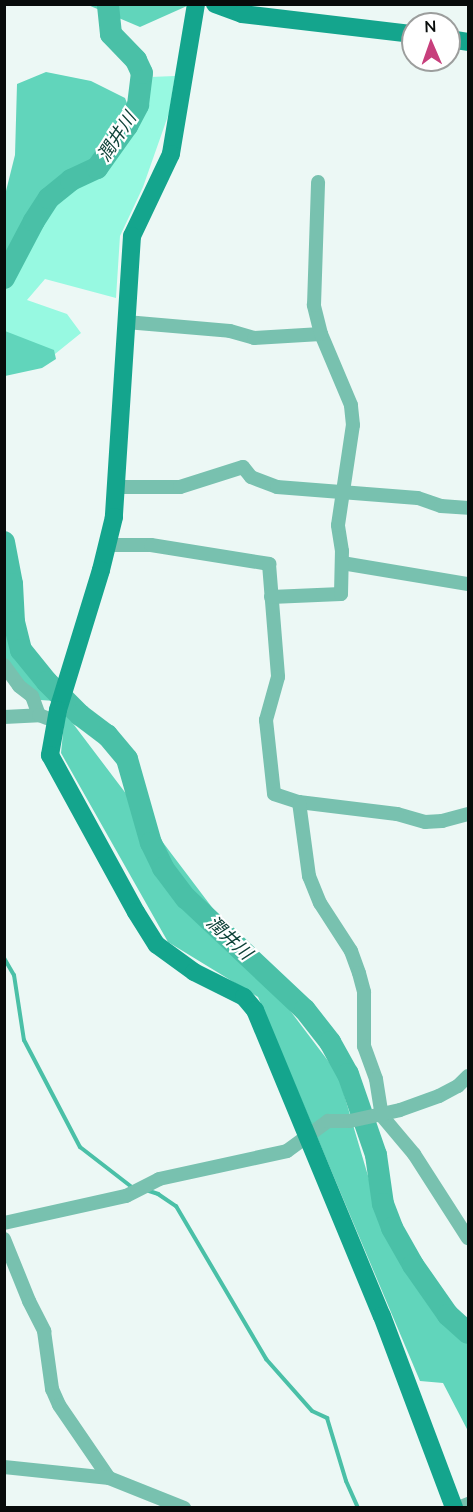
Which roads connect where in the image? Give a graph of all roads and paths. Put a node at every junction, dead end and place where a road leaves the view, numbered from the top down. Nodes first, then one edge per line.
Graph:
1 (196, 4) edge
2 (215, 4) edge
3 (401, 33) edge
4 (318, 182) dead end
5 (126, 322) junction
6 (321, 334) junction
7 (117, 487) junction
8 (341, 491) junction
9 (468, 508) edge
10 (108, 544) junction
11 (342, 563) junction
12 (468, 584) edge
13 (271, 597) junction
14 (4, 665) edge
15 (50, 716) junction
16 (4, 717) edge
17 (299, 802) junction
18 (468, 814) edge
19 (468, 1076) edge
20 (379, 1116) junction
21 (307, 1139) junction
22 (4, 1223) edge
23 (468, 1238) edge
24 (4, 1239) edge
25 (4, 1467) edge
26 (109, 1478) junction
27 (468, 1504) edge
28 (174, 1506) edge
29 (456, 1508) edge

1 - 5 street
2 - 3 street
4 - 6 street
5 - 6 street
5 - 7 street
6 - 8 street
7 - 8 street
7 - 10 street
8 - 9 street
8 - 11 street
10 - 13 street
10 - 15 street
11 - 12 street
11 - 13 street
13 - 17 street
14 - 15 street
15 - 16 street
15 - 21 street
17 - 18 street
17 - 20 street
19 - 20 street
20 - 21 street
20 - 23 street
21 - 22 street
21 - 29 street
24 - 26 street
25 - 26 street
26 - 28 street
27 - 29 street

